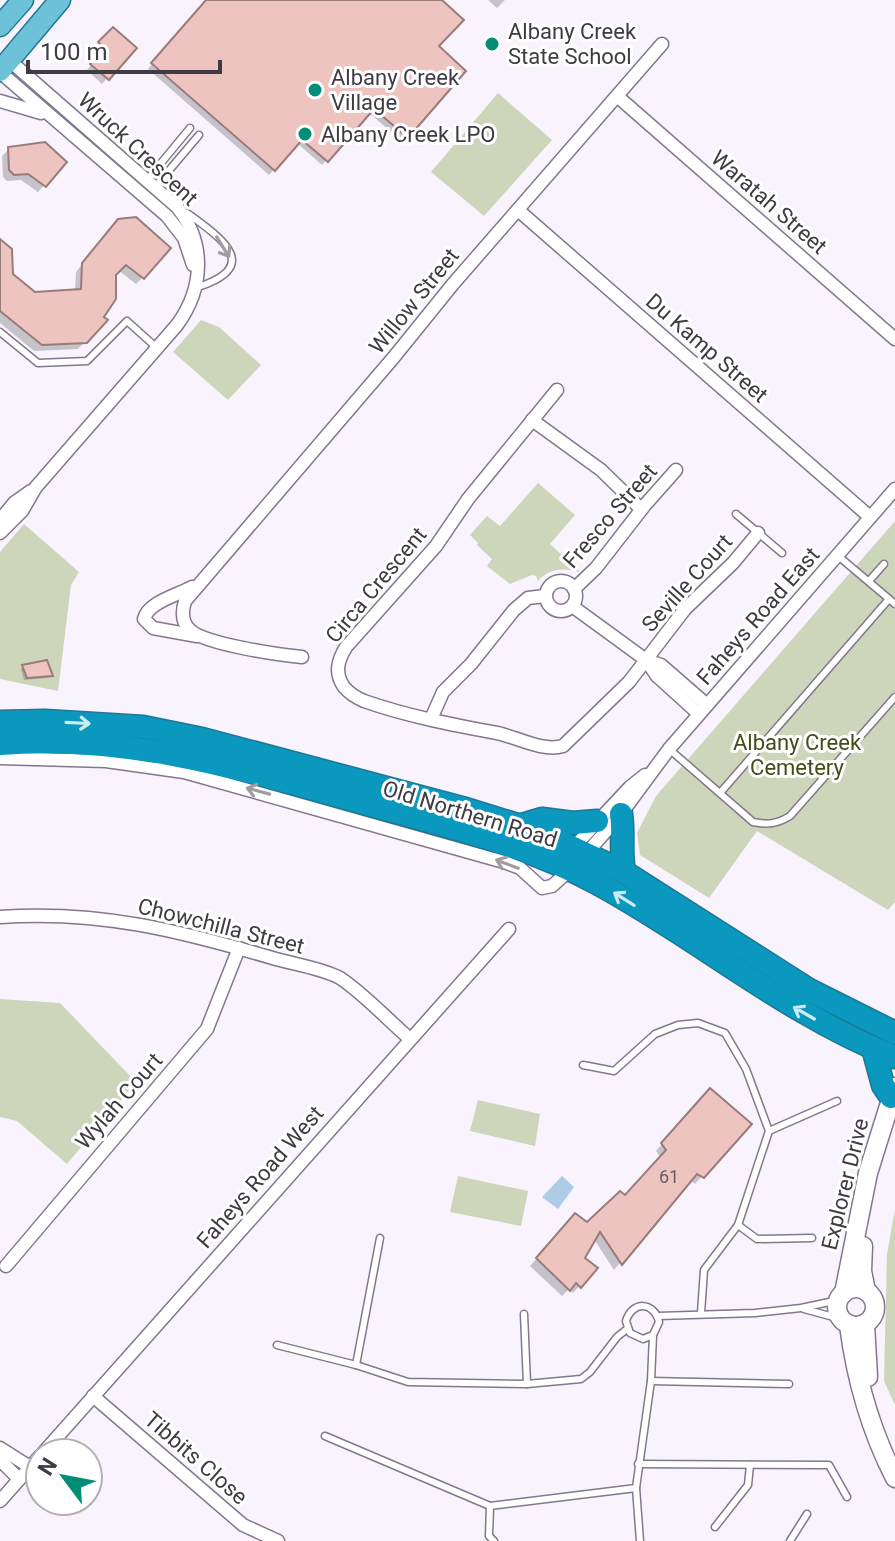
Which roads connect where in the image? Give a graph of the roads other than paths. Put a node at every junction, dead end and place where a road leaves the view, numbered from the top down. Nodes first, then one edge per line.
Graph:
1 (23, 0) edge
2 (60, 0) edge
3 (0, 26) edge
4 (662, 44) dead end
5 (2, 64) edge
6 (617, 96) junction
7 (0, 101) edge
8 (52, 117) junction
9 (190, 128) dead end
10 (199, 135) dead end
11 (97, 137) junction
12 (108, 146) junction
13 (87, 148) junction
14 (98, 157) junction
15 (147, 189) junction
16 (174, 204) junction
17 (518, 210) junction
18 (195, 288) junction
19 (0, 332) edge
20 (895, 339) edge
21 (157, 348) junction
22 (557, 390) dead end
23 (532, 420) junction
24 (676, 470) dead end
25 (36, 487) junction
26 (895, 489) edge
27 (641, 509) junction
28 (736, 514) dead end
29 (870, 517) junction
30 (0, 520) edge
31 (0, 533) edge
32 (758, 533) junction
33 (782, 553) dead end
34 (837, 555) junction
35 (884, 564) dead end
36 (869, 581) junction
37 (198, 584) junction
38 (574, 589) junction
39 (545, 596) junction
40 (892, 601) edge
41 (572, 606) junction
42 (200, 636) junction
43 (302, 657) dead end
44 (646, 660) junction
45 (895, 697) edge
46 (703, 710) junction
47 (431, 719) junction
48 (0, 722) edge
49 (0, 744) edge
50 (669, 749) junction
51 (0, 758) edge
52 (651, 771) junction
53 (720, 793) junction
54 (621, 814) junction
55 (597, 821) junction
56 (521, 826) junction
57 (580, 850) junction
58 (564, 867) junction
59 (624, 872) junction
60 (0, 917) edge
61 (509, 929) dead end
62 (239, 948) junction
63 (895, 1033) edge
64 (409, 1038) junction
65 (873, 1048) junction
66 (895, 1057) edge
67 (583, 1065) dead end
68 (893, 1092) edge
69 (837, 1101) dead end
70 (895, 1128) edge
71 (769, 1131) junction
72 (738, 1225) junction
73 (380, 1238) dead end
74 (812, 1238) dead end
75 (6, 1266) dead end
76 (866, 1291) junction
77 (801, 1308) junction
78 (848, 1312) junction
79 (701, 1313) junction
80 (524, 1314) dead end
81 (658, 1316) junction
82 (627, 1329) junction
83 (653, 1335) junction
84 (277, 1345) dead end
85 (356, 1365) junction
86 (651, 1381) junction
87 (527, 1384) junction
88 (789, 1384) dead end
89 (93, 1396) junction
90 (325, 1436) dead end
91 (56, 1437) edge
92 (0, 1448) edge
93 (895, 1457) edge
94 (0, 1460) edge
95 (24, 1463) edge
96 (638, 1464) junction
97 (750, 1465) junction
98 (24, 1474) edge
99 (895, 1478) edge
100 (19, 1479) junction
101 (636, 1488) junction
102 (847, 1497) dead end
103 (0, 1501) edge
104 (490, 1506) junction
105 (807, 1514) dead end
106 (715, 1527) dead end
107 (278, 1541) edge
108 (494, 1541) edge
109 (640, 1541) edge
110 (790, 1541) edge

1 - 3 main road
2 - 5 main road
4 - 6 street, Willow Street
5 - 8 street, Wruck Crescent
5 - 11 street, Wruck Crescent
6 - 17 street, Willow Street
6 - 20 street, Waratah Street
7 - 8 street
8 - 13 street, Wruck Crescent
9 - 15 lane
10 - 15 lane
11 - 12 street, Wruck Crescent
11 - 13 street
12 - 14 street
12 - 15 street, Wruck Crescent
13 - 14 street, Wruck Crescent
14 - 15 street, Wruck Crescent
15 - 16 street, Wruck Crescent
15 - 18 street, Wruck Crescent
16 - 18 street, Wruck Crescent
16 -> 18 lane
17 - 29 street, Du Kamp Street
17 - 37 street, Willow Street
18 - 21 street, Wruck Crescent
19 - 21 lane
21 - 25 street, Wruck Crescent
22 - 23 street, Circa Crescent
23 - 27 street
23 - 47 street, Circa Crescent
24 - 27 street, Fresco Street
25 - 30 street, Wruck Crescent
25 - 31 street, Wruck Crescent
26 - 29 street, Faheys Road East
27 - 38 street, Fresco Street
28 - 32 lane, Seville Court
29 - 34 street, Faheys Road East
32 - 33 lane, Seville Court
32 - 44 street, Seville Court
34 - 36 lane
34 - 46 street, Faheys Road East
35 - 36 lane
36 - 40 lane
37 - 42 street, Willow Street
37 - 42 street, Willow Street
38 - 39 street, Fresco Street
38 - 41 street, Fresco Street
39 - 41 street, Fresco Street
39 - 47 street, Fresco Street
40 - 53 lane
41 - 44 street
42 - 43 street, Willow Street
44 - 46 street
44 - 47 street, Circa Crescent
45 - 53 lane
46 - 50 street, Faheys Road East
48 -> 56 highway, Old Northern Road
49 - 58 highway, Old Northern Road
50 - 52 street, Faheys Road East
50 - 53 lane
58 -> 51 street, Old Northern Road
52 - 54 street, Faheys Road East
52 - 55 street, Faheys Road East
54 - 57 street, Faheys Road East
54 - 59 highway
55 - 56 highway
55 - 57 street, Faheys Road East
56 - 57 highway, Old Northern Road
57 - 58 street, Faheys Road East
57 - 59 highway, Old Northern Road
65 -> 58 highway, Old Northern Road
59 - 63 highway, Old Northern Road
60 - 62 street, Chowchilla Street
61 - 64 street, Faheys Road West
62 - 64 street, Chowchilla Street
62 - 75 street, Wylah Court
64 - 89 street, Faheys Road West
65 - 66 highway, Old Northern Road
65 - 68 highway
67 - 71 lane
68 - 78 street, Explorer Drive
69 - 71 lane
70 - 76 street, Explorer Drive
71 - 72 lane
72 - 74 lane
72 - 79 lane
73 - 85 lane
76 - 78 street
76 - 78 street, Explorer Drive
77 - 78 lane
77 - 78 lane
77 - 79 lane
78 - 93 street, Explorer Drive
78 - 99 street, Explorer Drive
79 - 81 lane
80 - 87 lane
81 - 82 lane
81 - 83 lane
82 - 83 lane
82 - 87 lane
83 - 86 lane
84 - 85 lane
85 - 87 lane
86 - 88 lane
86 - 96 lane
89 - 91 street, Faheys Road West
89 - 107 street, Tibbits Close
90 - 104 lane
92 - 95 street
94 - 100 street
96 - 97 lane
96 - 101 lane
97 - 102 lane
97 - 106 lane
98 - 100 street, Faheys Road West
100 - 103 street, Faheys Road West
101 - 104 lane
101 - 109 lane
104 - 108 lane
105 - 110 lane

